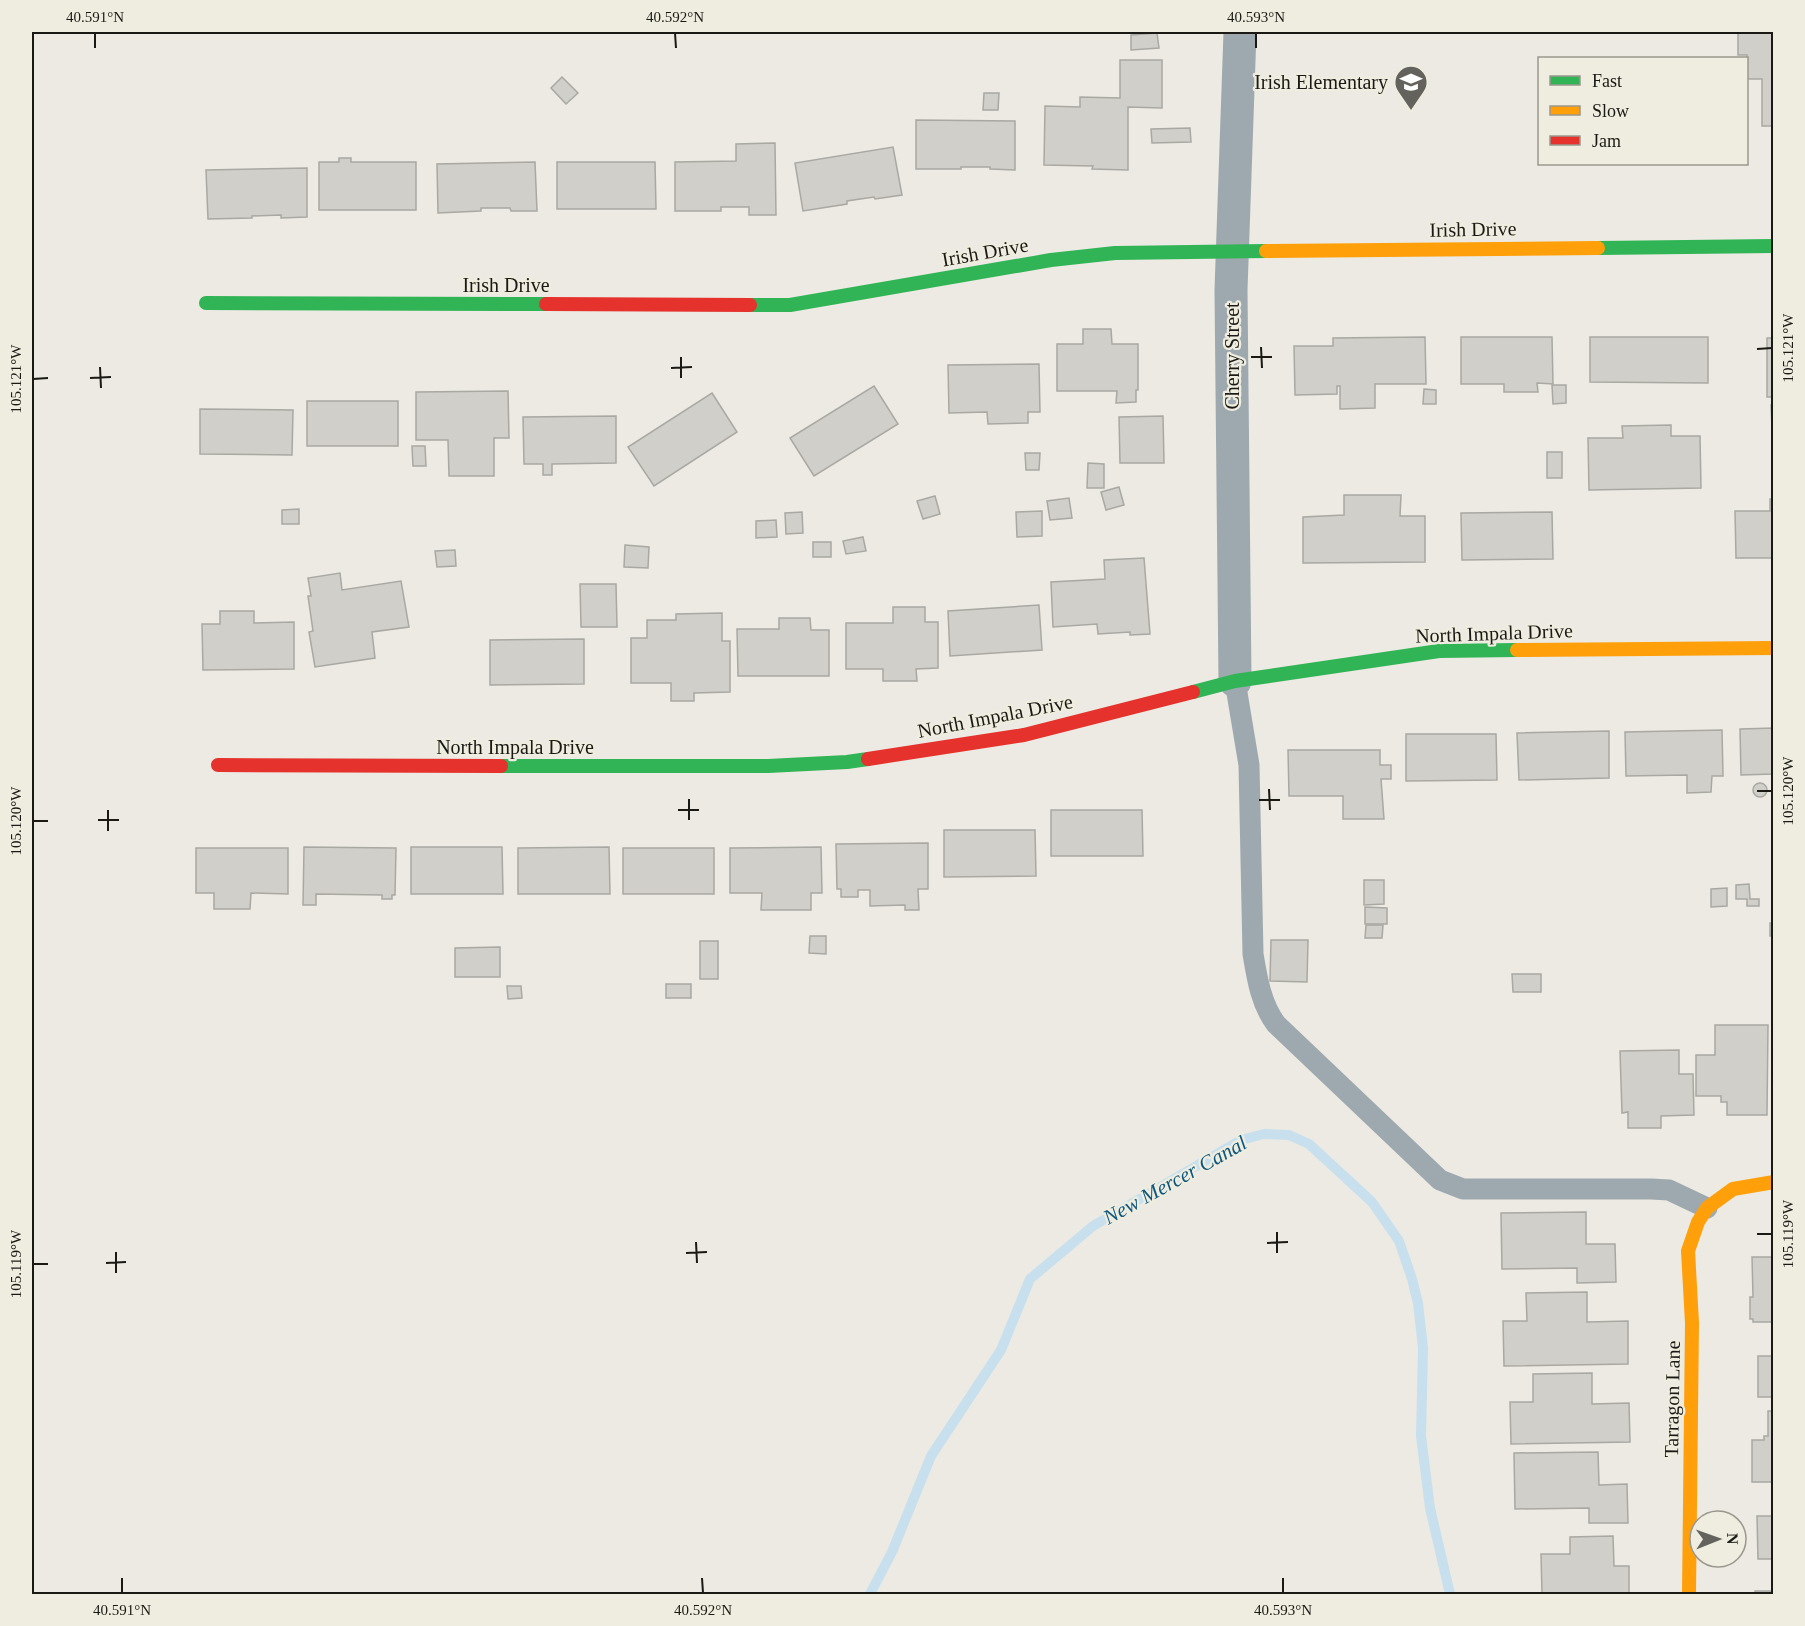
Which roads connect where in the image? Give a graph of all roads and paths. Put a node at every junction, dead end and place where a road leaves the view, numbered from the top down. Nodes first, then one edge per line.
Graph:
1 (1240, 32) edge
2 (1773, 246) edge
3 (1233, 251) junction
4 (206, 303) dead end
5 (1773, 648) edge
6 (1235, 681) junction
7 (218, 765) dead end
8 (1773, 1182) edge
9 (1707, 1208) junction
10 (1689, 1594) edge

1 - 3 street, Cherry Street
2 - 3 street, Irish Drive
3 - 4 street, Irish Drive
3 - 6 street, Cherry Street
5 - 6 street, North Impala Drive
6 - 7 street, North Impala Drive
6 - 9 lane
8 - 9 street
9 - 10 street, Tarragon Lane

